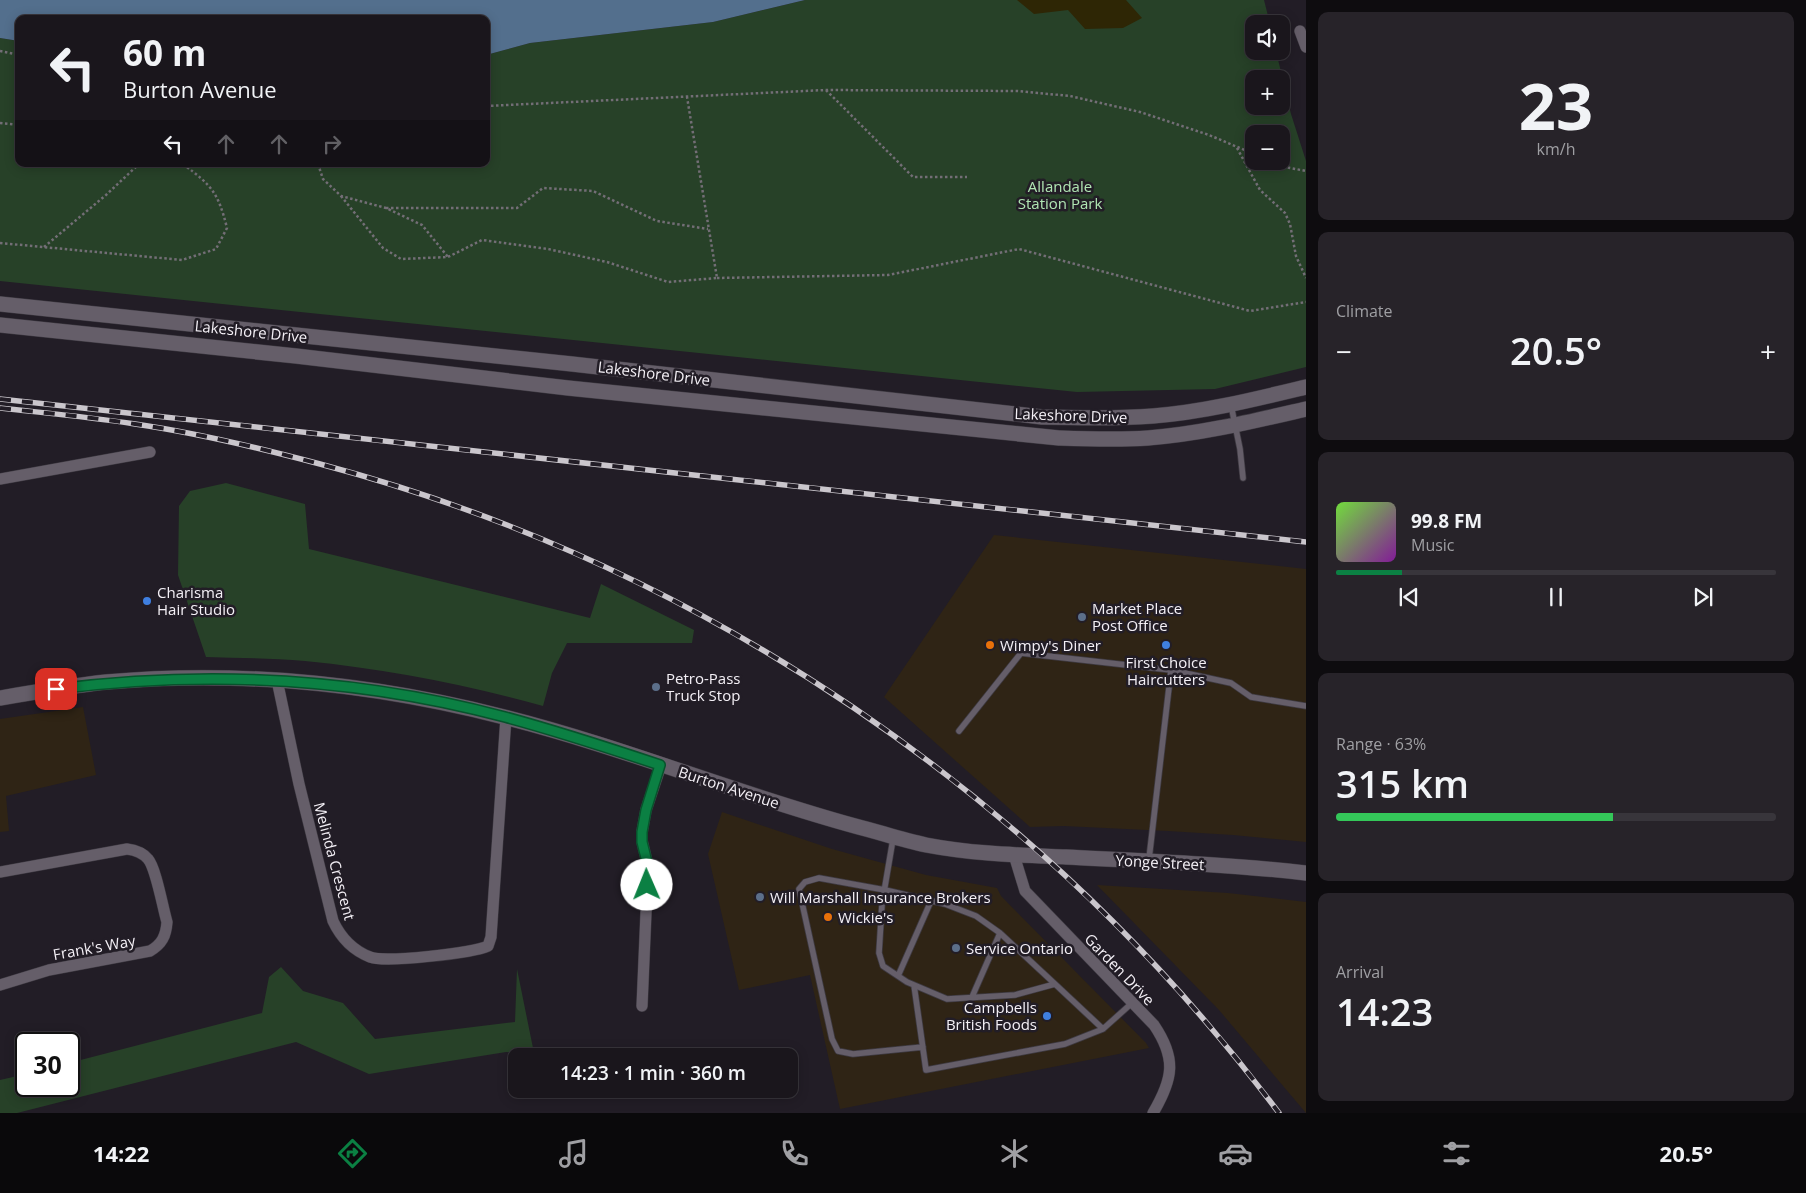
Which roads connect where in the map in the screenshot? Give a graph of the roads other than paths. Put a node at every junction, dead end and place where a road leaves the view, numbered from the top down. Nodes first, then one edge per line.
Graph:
1 (1300, 31) dead end
2 (1306, 47) edge
3 (0, 304) edge
4 (0, 325) edge
5 (1306, 387) edge
6 (1231, 404) junction
7 (1306, 409) edge
8 (1236, 425) junction
9 (150, 452) dead end
10 (0, 478) edge
11 (1243, 478) dead end
12 (1171, 670) junction
13 (277, 680) junction
14 (0, 698) edge
15 (1306, 706) edge
16 (506, 717) junction
17 (959, 731) dead end
18 (660, 765) junction
19 (893, 836) junction
20 (1014, 855) junction
21 (1148, 862) junction
22 (0, 872) edge
23 (1306, 873) edge
24 (885, 890) junction
25 (931, 901) junction
26 (1000, 933) junction
27 (898, 976) junction
28 (1055, 984) junction
29 (0, 985) edge
30 (914, 985) junction
31 (972, 997) junction
32 (1132, 1003) junction
33 (642, 1006) dead end
34 (1103, 1029) junction
35 (923, 1047) junction
36 (1153, 1113) edge

1 - 2 street
3 - 6 main road, Lakeshore Drive
4 - 8 main road, Lakeshore Drive
5 - 6 main road, Lakeshore Drive
6 - 8 lane
7 - 8 main road, Lakeshore Drive
8 - 11 lane
9 - 10 street
12 - 15 lane
12 - 17 lane
12 - 21 lane
13 - 14 main road, Burton Avenue
13 - 16 main road, Burton Avenue
13 - 16 street, Melinda Crescent
16 - 18 main road, Burton Avenue
18 - 19 main road, Burton Avenue
18 - 33 street
19 - 20 main road, Burton Avenue
19 - 24 lane
20 - 21 main road, Yonge Street
20 - 32 street, Garden Drive
21 - 23 main road, Yonge Street
22 - 29 street, Frank's Way
24 - 25 lane
24 - 27 lane
24 - 35 lane
25 - 26 lane
25 - 27 lane
26 - 28 lane
26 - 31 lane
27 - 30 lane
28 - 31 lane
28 - 34 lane
30 - 31 lane
30 - 35 lane
32 - 34 lane
32 - 36 street, Garden Drive
34 - 35 lane

